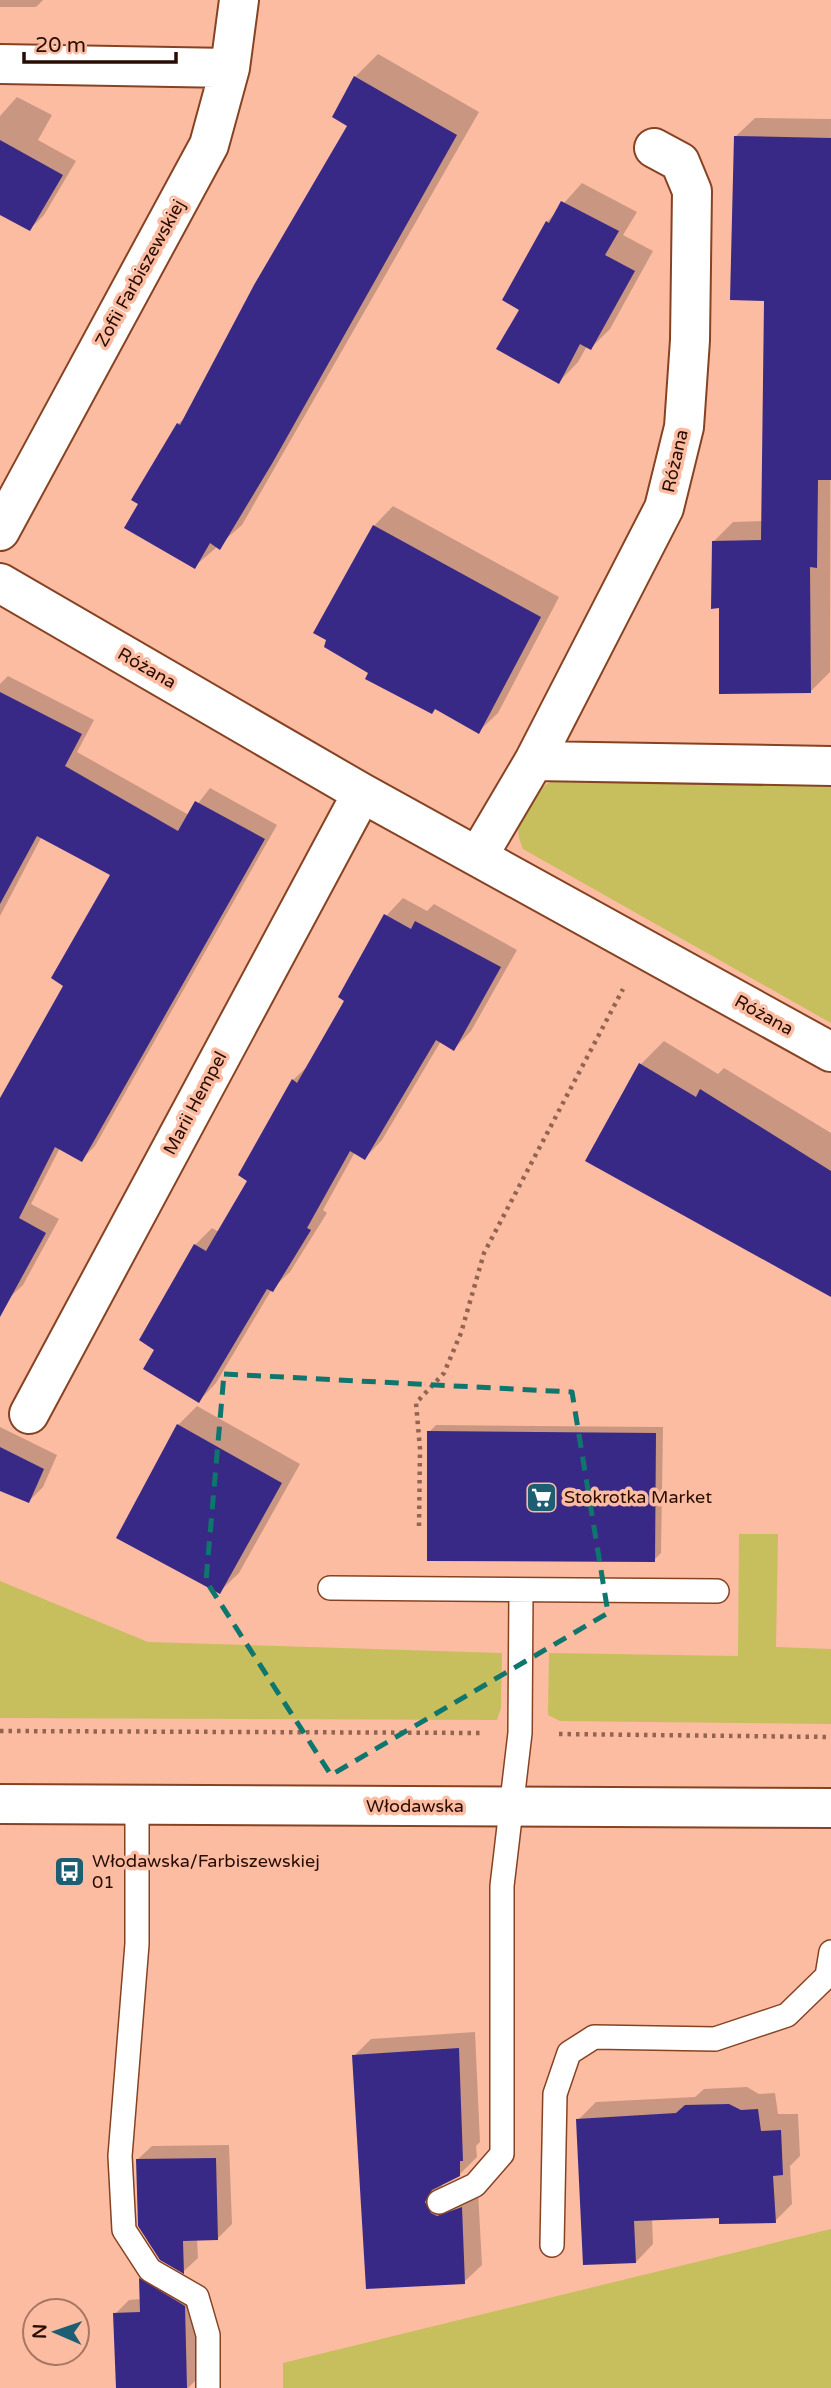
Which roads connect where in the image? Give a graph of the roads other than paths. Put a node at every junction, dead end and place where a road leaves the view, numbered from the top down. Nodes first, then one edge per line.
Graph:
1 (239, 0) edge
2 (0, 64) edge
3 (230, 68) junction
4 (654, 148) dead end
5 (0, 531) edge
6 (0, 583) edge
7 (534, 761) junction
8 (831, 766) edge
9 (362, 793) junction
10 (478, 856) junction
11 (831, 1052) edge
12 (29, 1414) dead end
13 (330, 1588) dead end
14 (521, 1590) junction
15 (716, 1591) dead end
16 (0, 1804) edge
17 (137, 1804) junction
18 (511, 1807) junction
19 (831, 1808) edge
20 (831, 1952) edge
21 (439, 2202) dead end
22 (552, 2245) dead end
23 (208, 2388) edge

1 - 3 street, Zofii Farbiszewskiej
2 - 3 street
3 - 5 street, Zofii Farbiszewskiej
4 - 7 street, Różana
6 - 9 street, Różana
7 - 8 street
7 - 10 street, Różana
9 - 10 street, Różana
9 - 12 street, Marii Hempel
10 - 11 street, Różana
13 - 14 lane
14 - 15 lane
14 - 18 lane
16 - 17 street, Włodawska
17 - 18 street, Włodawska
17 - 23 lane
18 - 19 street, Włodawska
18 - 21 lane
20 - 22 lane

